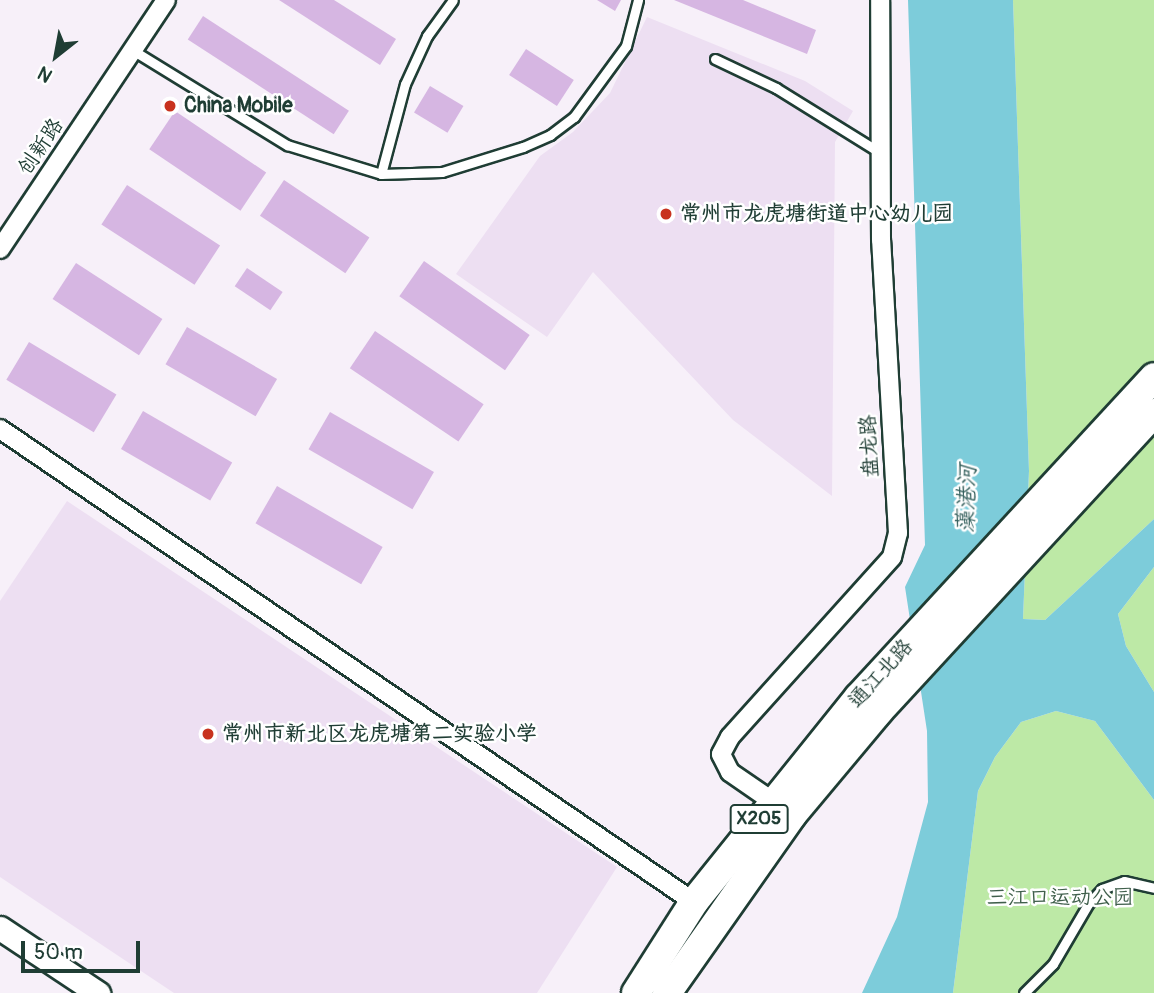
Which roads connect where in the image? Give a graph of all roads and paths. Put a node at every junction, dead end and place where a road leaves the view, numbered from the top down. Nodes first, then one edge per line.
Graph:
1 (166, 0) edge
2 (453, 0) edge
3 (638, 0) edge
4 (880, 0) edge
5 (134, 51) junction
6 (715, 59) dead end
7 (881, 153) junction
8 (381, 174) junction
9 (0, 249) edge
10 (1154, 377) edge
11 (1154, 413) edge
12 (0, 429) edge
13 (772, 801) junction
14 (1154, 888) edge
15 (694, 902) junction
16 (0, 928) edge
17 (97, 993) edge
18 (636, 993) edge
19 (667, 993) edge
20 (1024, 993) edge

1 - 5 street, 创新路
2 - 8 lane
3 - 8 lane
4 - 7 street, 盘龙路
5 - 8 lane
5 - 9 street, 创新路
6 - 7 lane
7 - 13 street, 盘龙路
10 - 13 main road, 通江北路 / X205
11 - 19 main road, 通江北路 / X205
12 - 15 street
13 - 15 main road, 通江北路 / X205
14 - 20 lane
15 - 18 main road, 通江北路 / X205
16 - 17 street

